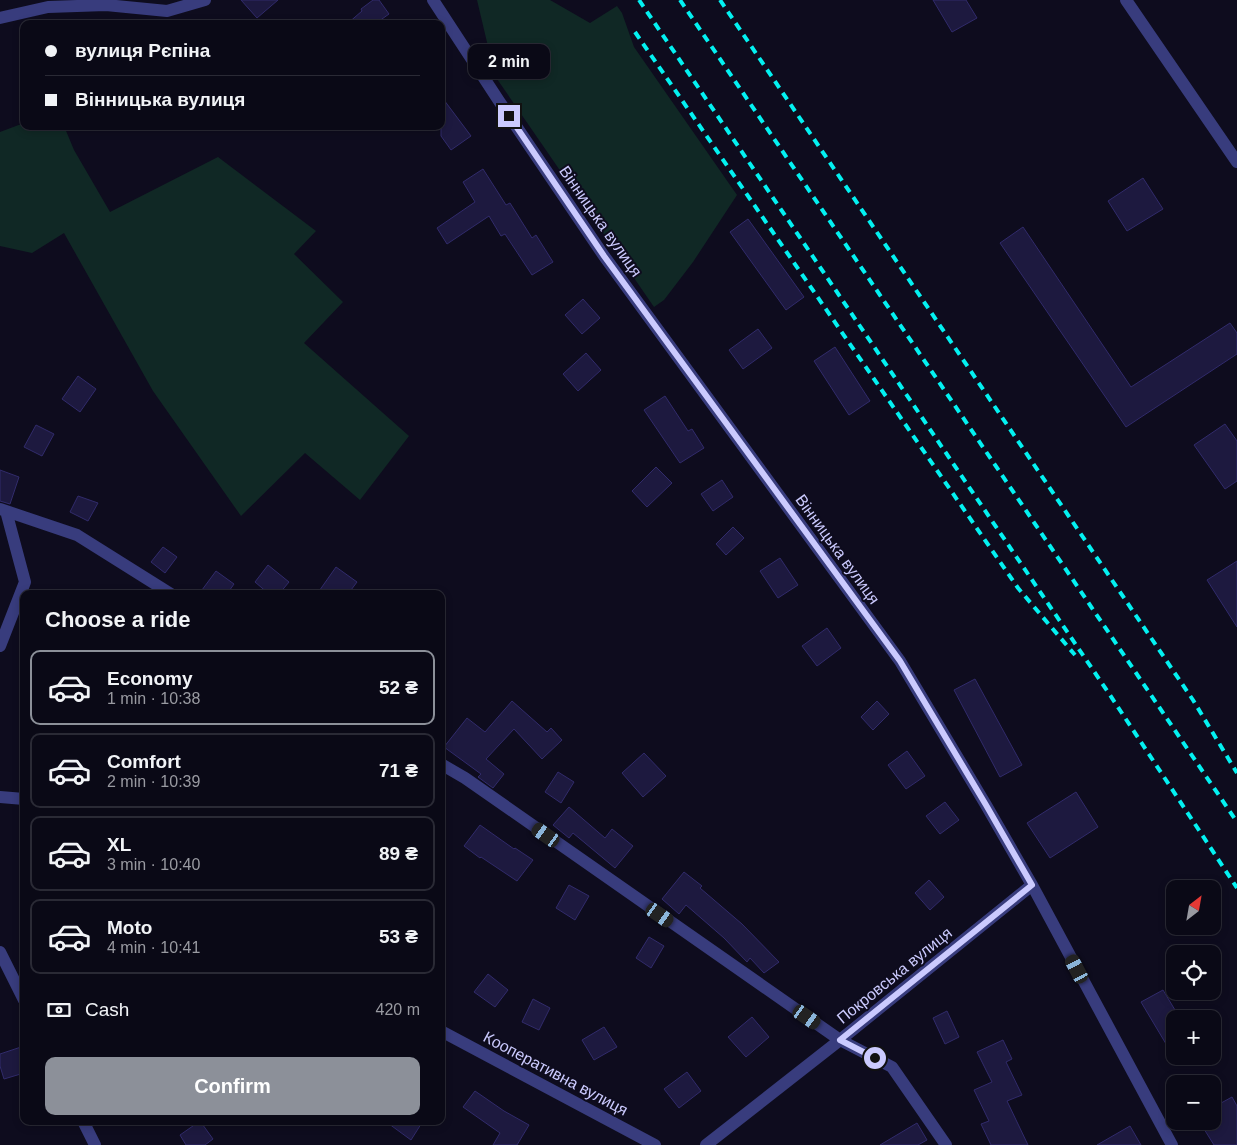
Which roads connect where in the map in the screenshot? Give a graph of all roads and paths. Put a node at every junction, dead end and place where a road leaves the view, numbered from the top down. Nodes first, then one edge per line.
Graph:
1 (204, 0) edge
2 (433, 0) edge
3 (1126, 0) edge
4 (105, 2) edge
5 (0, 18) edge
6 (1237, 162) edge
7 (3, 510) edge
8 (22, 590) edge
9 (165, 590) edge
10 (20, 595) edge
11 (0, 646) edge
12 (445, 767) edge
13 (0, 797) edge
14 (20, 799) edge
15 (1032, 885) junction
16 (0, 952) edge
17 (20, 992) edge
18 (445, 1032) edge
19 (840, 1040) junction
20 (85, 1125) edge
21 (95, 1145) edge
22 (655, 1145) edge
23 (706, 1145) edge
24 (946, 1145) edge
25 (1172, 1145) edge

1 - 4 street
2 - 15 street, Вінницька вулиця
3 - 6 street
4 - 5 street
7 - 8 street
7 - 9 street
10 - 11 street
12 - 19 street
13 - 14 street
15 - 19 street, Покровська вулиця
15 - 25 street, Вінницька вулиця
16 - 17 street
18 - 22 street, Кооперативна вулиця
19 - 23 street, Покровська вулиця
19 - 24 street
20 - 21 street

